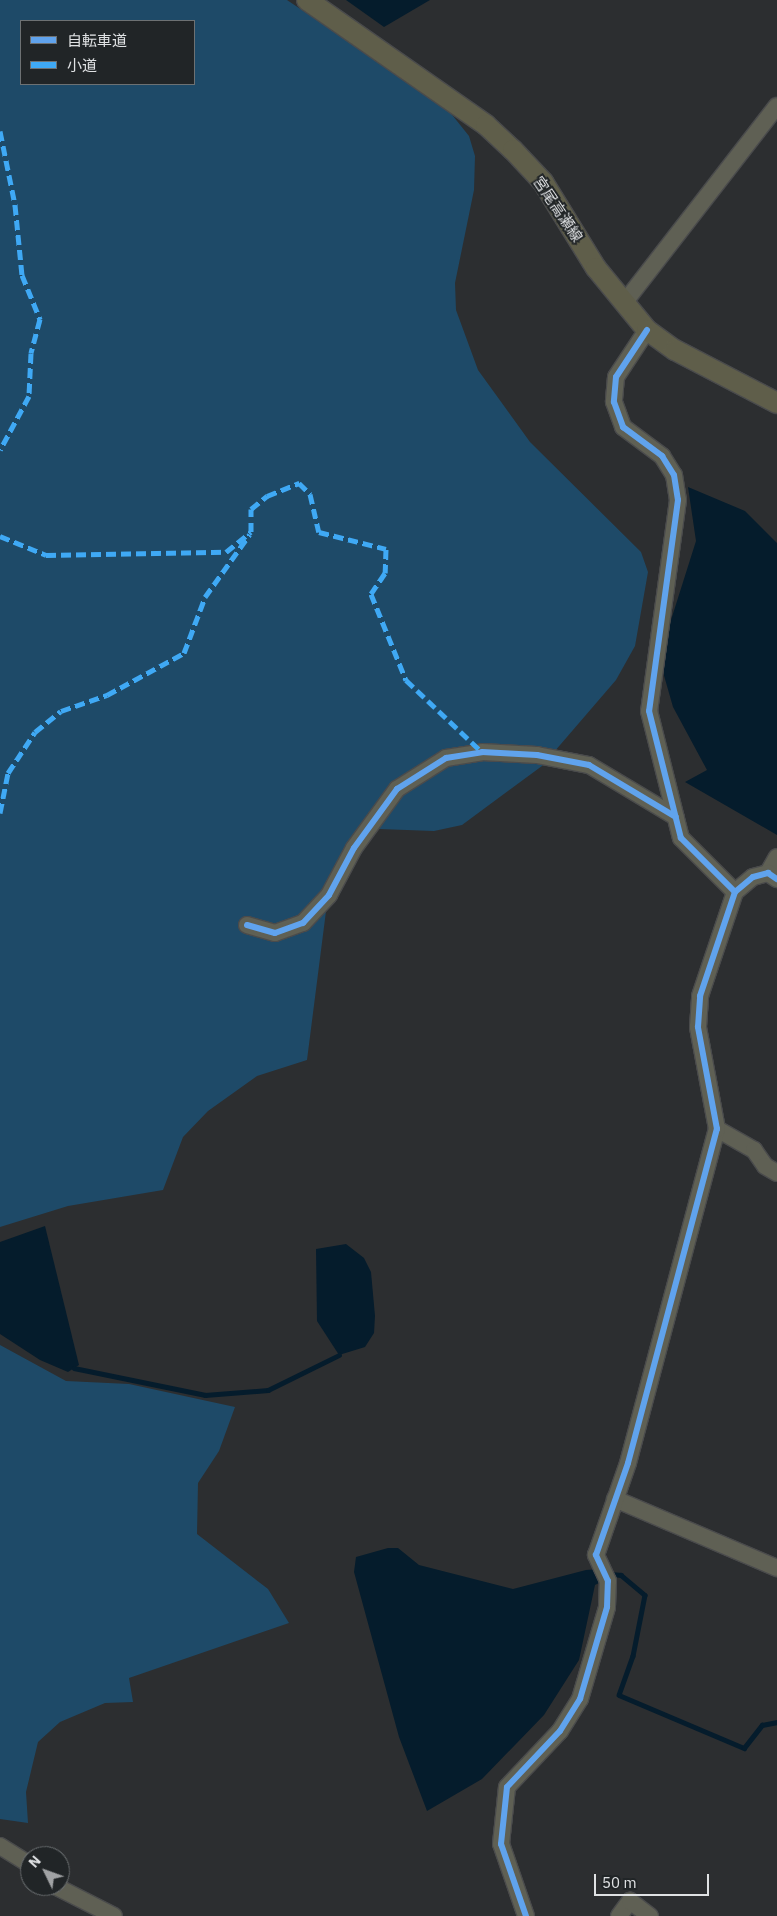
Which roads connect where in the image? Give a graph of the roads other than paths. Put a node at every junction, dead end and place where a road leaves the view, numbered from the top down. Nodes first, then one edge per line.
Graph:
1 (307, 0) edge
2 (777, 106) edge
3 (624, 303) junction
4 (647, 330) junction
5 (777, 403) edge
6 (676, 817) junction
7 (777, 857) edge
8 (772, 876) edge
9 (735, 892) junction
10 (247, 925) dead end
11 (717, 1129) junction
12 (777, 1172) edge
13 (615, 1499) junction
14 (777, 1568) edge
15 (0, 1846) edge
16 (20, 1859) edge
17 (70, 1894) edge
18 (114, 1916) edge
19 (526, 1916) edge
20 (618, 1916) edge
21 (650, 1916) edge

1 - 3 main road, 宮尾高瀬線
2 - 3 street
3 - 4 main road, 宮尾高瀬線
4 - 5 main road, 宮尾高瀬線
4 - 6 street
6 - 9 street
6 - 10 street
7 - 8 street
8 - 9 street
9 - 11 street
11 - 12 street
11 - 13 street
13 - 14 street
13 - 19 street
15 - 16 street
17 - 18 street
20 - 21 street

